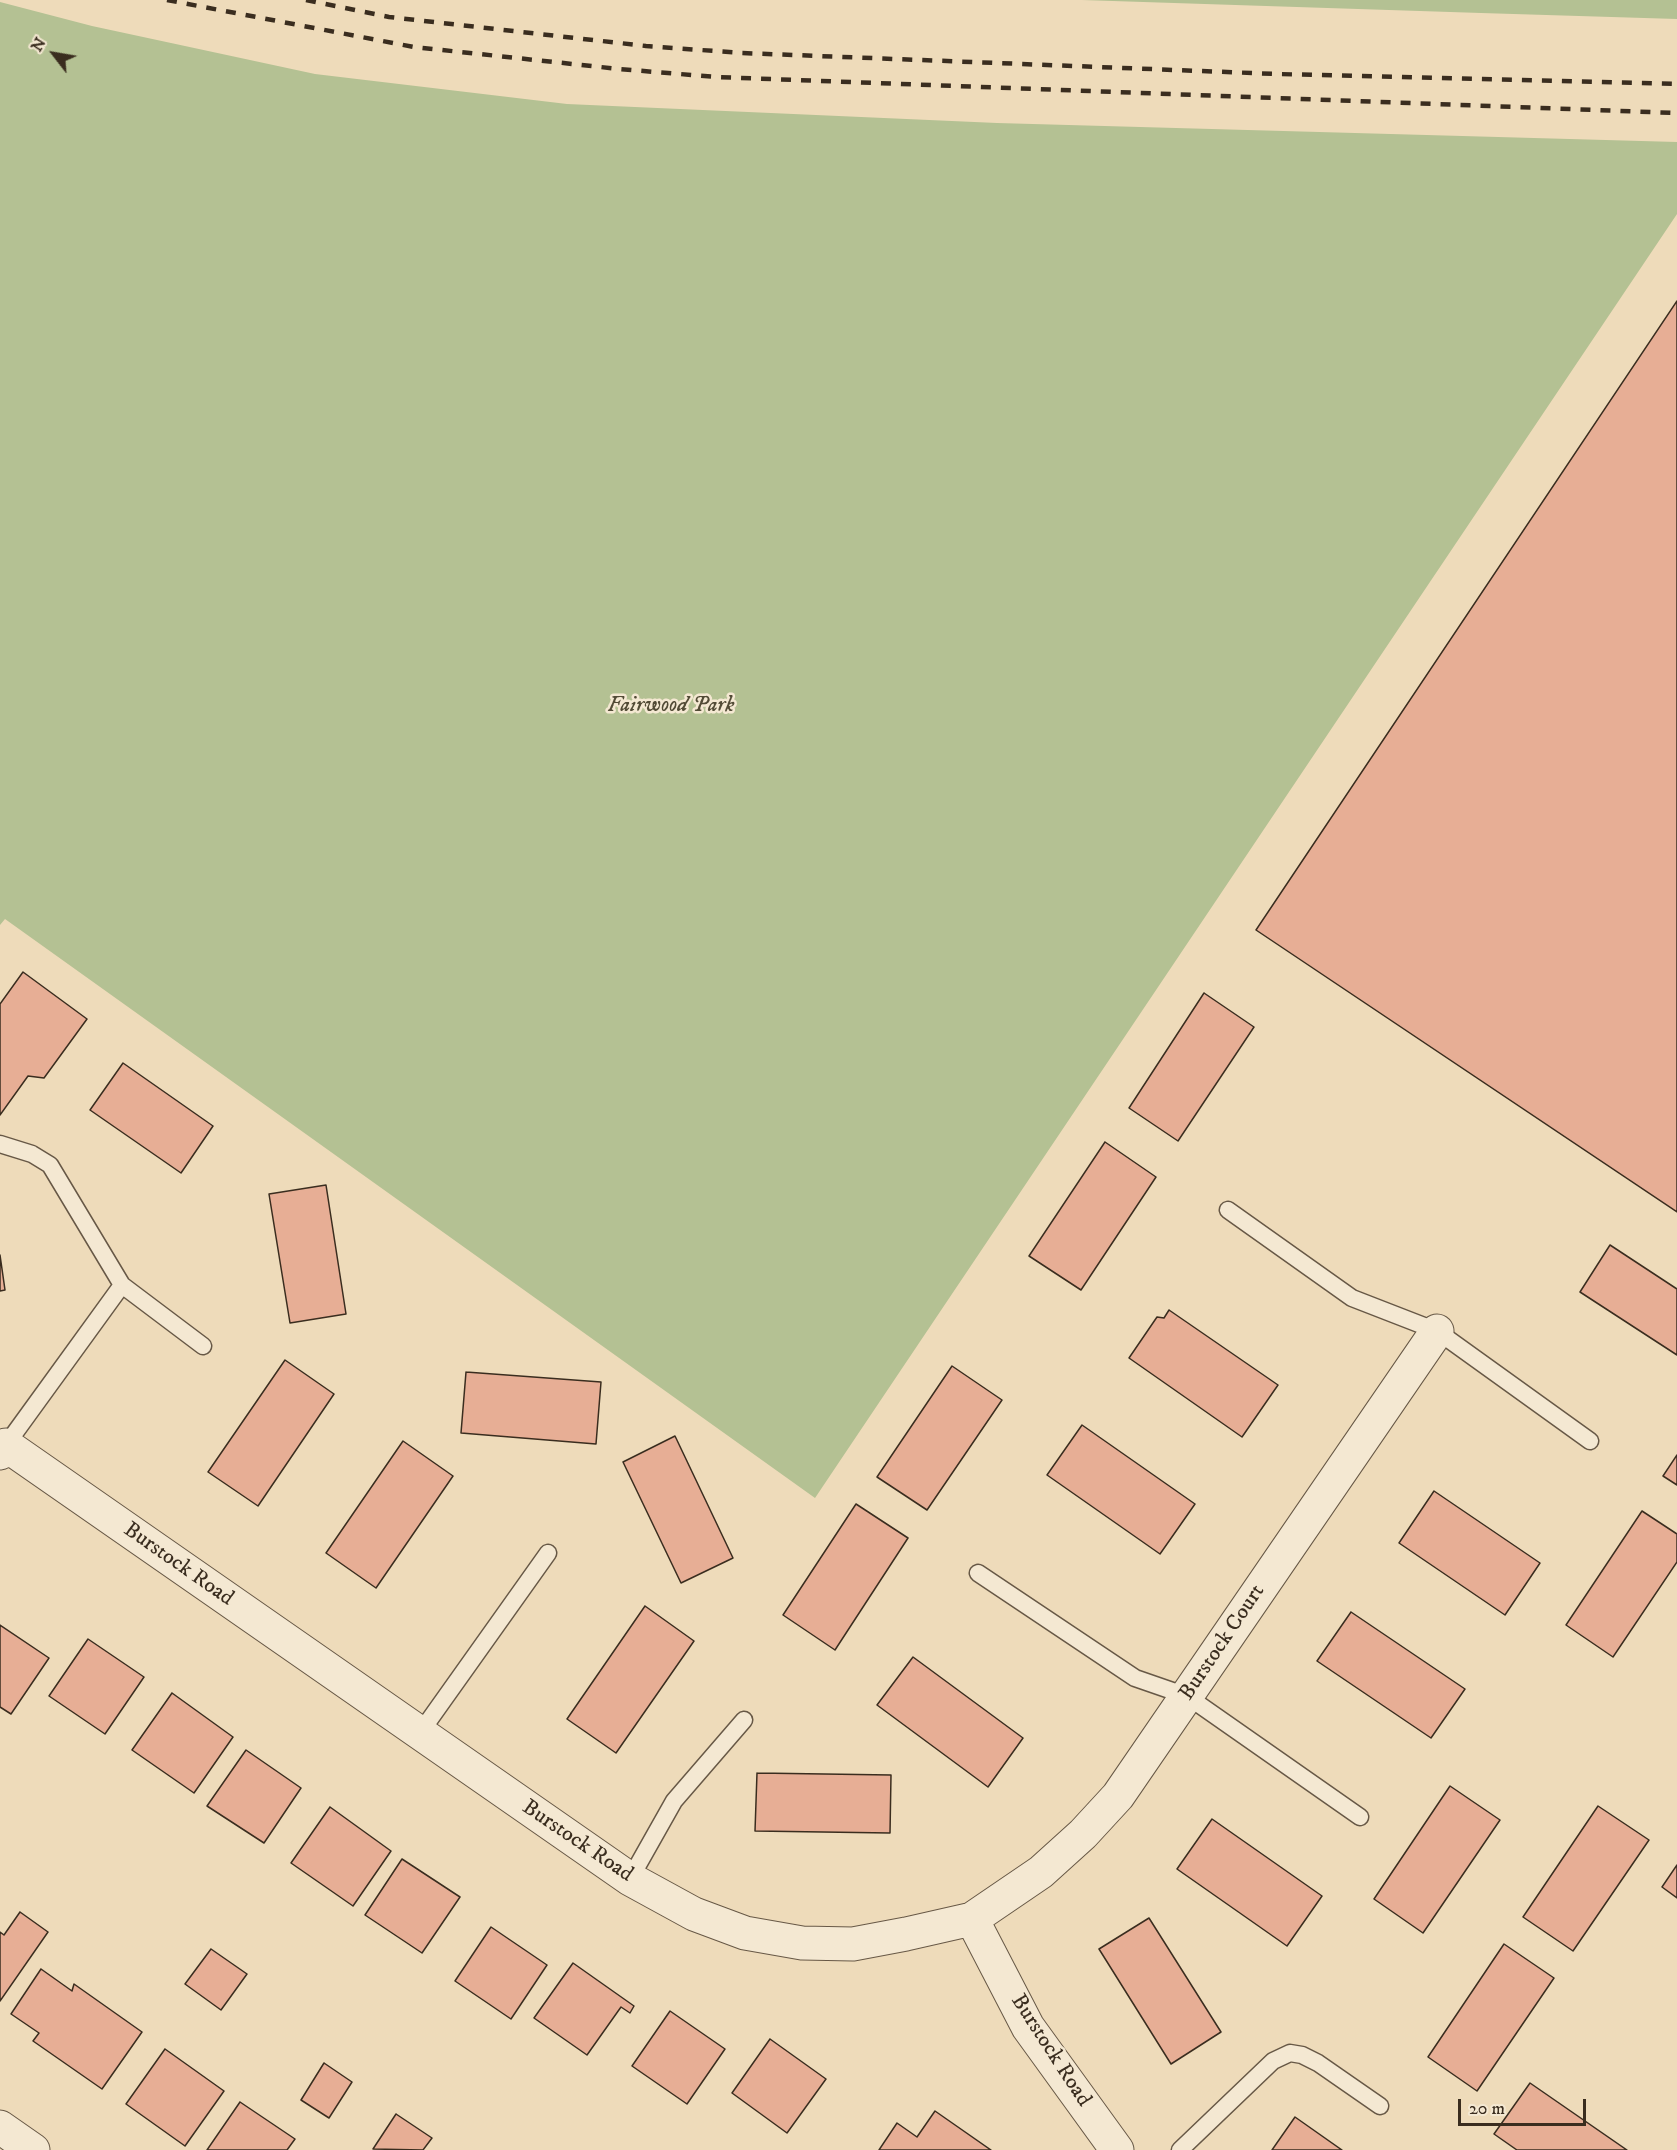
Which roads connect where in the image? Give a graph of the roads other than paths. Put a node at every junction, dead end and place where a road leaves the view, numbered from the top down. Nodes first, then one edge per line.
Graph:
1 (0, 1144) edge
2 (1228, 1210) dead end
3 (122, 1285) junction
4 (1437, 1331) junction
5 (203, 1346) dead end
6 (1590, 1441) dead end
7 (3, 1449) edge
8 (548, 1553) dead end
9 (978, 1573) dead end
10 (1187, 1696) junction
11 (744, 1720) dead end
12 (420, 1733) junction
13 (1360, 1817) dead end
14 (630, 1879) junction
15 (972, 1919) junction
16 (1380, 2106) dead end
17 (0, 2127) edge
18 (33, 2150) edge
19 (1117, 2150) edge
20 (1180, 2150) edge

1 - 3 lane
2 - 4 lane
3 - 5 lane
3 - 7 lane
4 - 6 lane
4 - 10 street, Burstock Court
7 - 12 street, Burstock Road
8 - 12 lane
9 - 10 lane
10 - 13 lane
10 - 15 street, Burstock Court
11 - 14 lane
12 - 14 street, Burstock Road
14 - 15 street, Burstock Road
15 - 19 street, Burstock Road
16 - 20 lane
17 - 18 street

